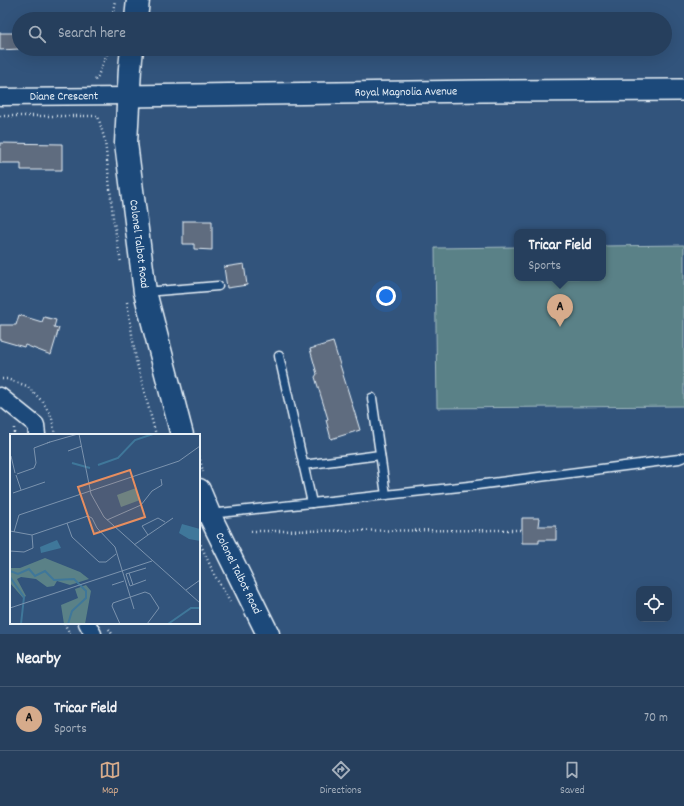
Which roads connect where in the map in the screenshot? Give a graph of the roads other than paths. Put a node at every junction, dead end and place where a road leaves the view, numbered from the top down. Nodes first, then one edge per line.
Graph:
1 (138, 0) edge
2 (137, 12) edge
3 (131, 56) edge
4 (684, 90) edge
5 (128, 96) junction
6 (0, 97) edge
7 (218, 286) dead end
8 (145, 292) junction
9 (279, 356) dead end
10 (0, 396) edge
11 (372, 398) dead end
12 (37, 434) edge
13 (182, 434) edge
14 (380, 455) junction
15 (684, 457) edge
16 (303, 465) junction
17 (200, 492) edge
18 (386, 495) junction
19 (312, 503) junction
20 (209, 514) junction
21 (88, 624) edge
22 (93, 634) edge
23 (268, 634) edge

1 - 2 main road
3 - 5 main road, Colonel Talbot Road
4 - 5 street, Royal Magnolia Avenue
5 - 6 street, Diane Crescent
5 - 8 main road, Colonel Talbot Road
7 - 8 lane
8 - 13 main road, Colonel Talbot Road
9 - 16 lane
10 - 12 street
11 - 14 lane
14 - 16 lane
14 - 18 lane
15 - 18 lane
16 - 19 lane
17 - 20 main road, Colonel Talbot Road
18 - 19 lane
19 - 20 lane
20 - 23 main road, Colonel Talbot Road
21 - 22 street

